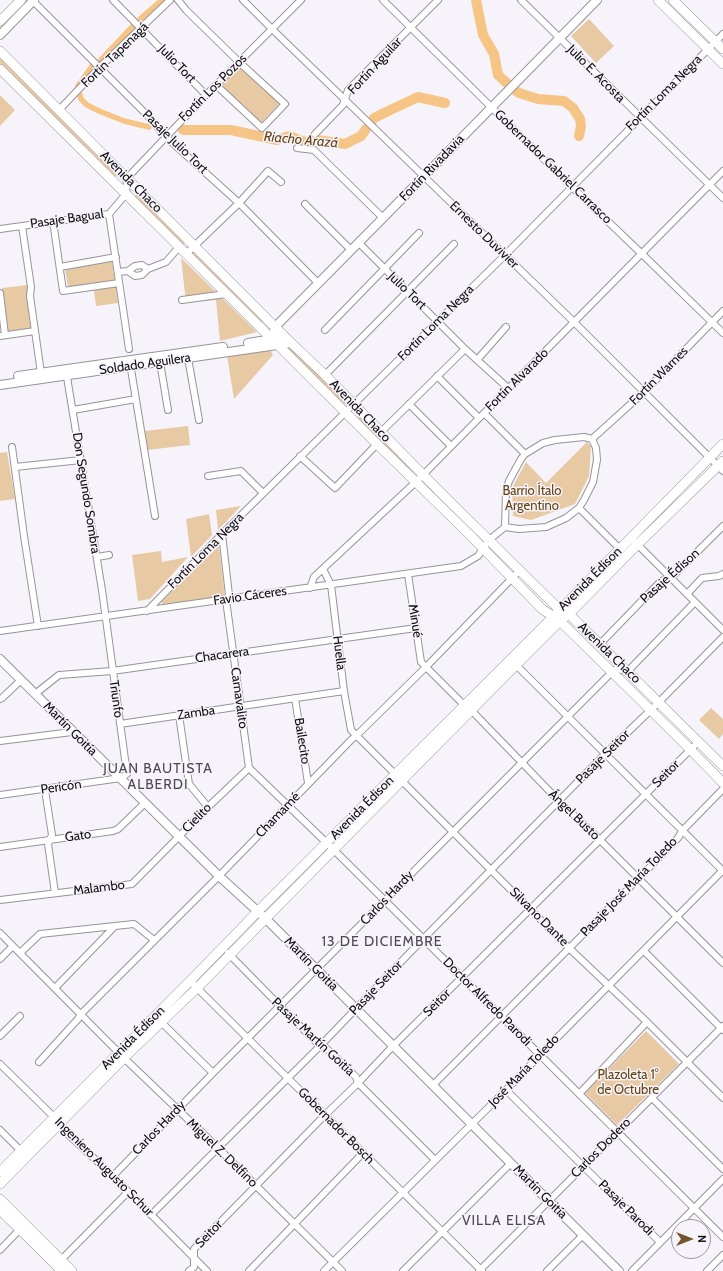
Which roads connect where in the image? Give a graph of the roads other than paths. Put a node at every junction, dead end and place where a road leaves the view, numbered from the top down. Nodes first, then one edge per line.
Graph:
1 (21, 0) edge
2 (113, 0) edge
3 (170, 0) edge
4 (178, 0) edge
5 (243, 0) edge
6 (301, 0) edge
7 (383, 0) edge
8 (438, 0) edge
9 (521, 0) edge
10 (597, 0) edge
11 (658, 0) edge
12 (673, 0) edge
13 (33, 1) edge
14 (0, 21) edge
15 (411, 27) junction
16 (142, 29) junction
17 (272, 30) junction
18 (723, 34) edge
19 (0, 35) edge
20 (560, 37) junction
21 (715, 42) junction
22 (708, 49) junction
23 (723, 50) edge
24 (0, 51) edge
25 (239, 62) junction
26 (723, 64) edge
27 (99, 68) junction
28 (0, 69) edge
29 (216, 85) junction
30 (206, 94) junction
31 (345, 100) junction
32 (492, 107) junction
33 (59, 110) junction
34 (640, 118) junction
35 (315, 134) dead end
36 (166, 137) junction
37 (297, 148) dead end
38 (723, 171) edge
39 (423, 177) junction
40 (127, 178) junction
41 (281, 182) dead end
42 (710, 184) junction
43 (572, 187) junction
44 (126, 194) junction
45 (723, 198) edge
46 (239, 203) junction
47 (305, 204) dead end
48 (109, 214) junction
49 (383, 218) junction
50 (53, 221) junction
51 (22, 226) junction
52 (0, 229) edge
53 (419, 234) dead end
54 (359, 243) junction
55 (454, 244) dead end
56 (195, 246) junction
57 (179, 247) junction
58 (351, 250) junction
59 (186, 254) junction
60 (642, 254) junction
61 (505, 255) junction
62 (116, 258) junction
63 (60, 267) junction
64 (385, 269) junction
65 (118, 272) junction
66 (119, 283) junction
67 (318, 283) junction
68 (408, 291) junction
69 (0, 293) edge
70 (226, 294) junction
71 (182, 300) dead end
72 (723, 311) edge
73 (438, 321) junction
74 (574, 322) junction
75 (712, 322) junction
76 (275, 327) junction
77 (506, 327) dead end
78 (325, 330) dead end
79 (35, 331) junction
80 (723, 334) edge
81 (3, 336) edge
82 (288, 340) junction
83 (275, 342) junction
84 (464, 348) junction
85 (129, 349) dead end
86 (188, 358) junction
87 (477, 360) junction
88 (160, 362) junction
89 (130, 363) junction
90 (66, 372) junction
91 (41, 373) junction
92 (325, 376) junction
93 (437, 376) junction
94 (0, 382) edge
95 (508, 388) junction
96 (644, 392) junction
97 (136, 399) junction
98 (354, 404) junction
99 (409, 404) junction
100 (73, 410) junction
101 (168, 410) dead end
102 (345, 412) junction
103 (482, 416) junction
104 (199, 420) dead end
105 (381, 432) junction
106 (592, 439) junction
107 (377, 444) junction
108 (723, 444) edge
109 (451, 446) junction
110 (12, 448) dead end
111 (525, 454) junction
112 (300, 456) junction
113 (710, 457) junction
114 (81, 460) junction
115 (721, 466) edge
116 (15, 467) junction
117 (423, 475) junction
118 (208, 476) dead end
119 (416, 482) junction
120 (263, 493) junction
121 (579, 508) junction
122 (155, 516) dead end
123 (723, 526) edge
124 (505, 527) junction
125 (222, 534) junction
126 (489, 540) junction
127 (634, 541) junction
128 (483, 548) junction
129 (620, 548) junction
130 (109, 555) dead end
131 (97, 557) junction
132 (323, 569) junction
133 (520, 570) junction
134 (408, 574) junction
135 (723, 574) edge
136 (513, 578) junction
137 (671, 578) junction
138 (331, 585) junction
139 (310, 588) junction
140 (687, 594) junction
141 (226, 600) junction
142 (695, 602) junction
143 (147, 611) junction
144 (569, 614) junction
145 (558, 616) junction
146 (106, 617) junction
147 (38, 626) junction
148 (416, 628) junction
149 (723, 630) edge
150 (0, 631) edge
151 (723, 637) edge
152 (338, 638) junction
153 (600, 644) junction
154 (233, 653) junction
155 (0, 659) edge
156 (513, 662) junction
157 (426, 667) junction
158 (112, 671) junction
159 (628, 671) junction
160 (612, 672) junction
161 (21, 680) junction
162 (344, 691) junction
163 (35, 694) junction
164 (295, 698) junction
165 (0, 699) edge
166 (659, 702) junction
167 (240, 706) junction
168 (468, 708) junction
169 (651, 710) junction
170 (179, 715) junction
171 (568, 717) junction
172 (120, 724) junction
173 (72, 732) junction
174 (357, 735) junction
175 (0, 741) edge
176 (698, 742) junction
177 (690, 749) junction
178 (605, 754) junction
179 (522, 762) junction
180 (723, 766) edge
181 (250, 768) junction
182 (121, 778) junction
183 (398, 778) junction
184 (308, 783) junction
185 (723, 783) edge
186 (723, 789) edge
187 (45, 790) junction
188 (646, 794) junction
189 (0, 795) edge
190 (559, 801) junction
191 (145, 803) junction
192 (288, 805) junction
193 (208, 807) junction
194 (453, 831) junction
195 (682, 831) junction
196 (179, 836) junction
197 (50, 840) junction
198 (600, 840) junction
199 (330, 846) junction
200 (0, 847) edge
201 (492, 869) junction
202 (723, 870) edge
203 (219, 876) junction
204 (639, 878) junction
205 (55, 893) junction
206 (0, 900) edge
207 (385, 901) junction
208 (531, 908) junction
209 (257, 912) junction
210 (676, 917) junction
211 (265, 918) junction
212 (115, 926) junction
213 (0, 933) edge
214 (423, 939) junction
215 (154, 940) junction
216 (13, 946) junction
217 (569, 948) junction
218 (226, 951) junction
219 (644, 951) junction
220 (20, 953) junction
221 (0, 959) edge
222 (723, 963) edge
223 (317, 970) junction
224 (462, 978) junction
225 (194, 984) junction
226 (609, 986) junction
227 (54, 988) junction
228 (280, 1006) junction
229 (356, 1009) junction
230 (81, 1014) junction
231 (20, 1016) dead end
232 (501, 1016) junction
233 (159, 1019) junction
234 (648, 1022) junction
235 (722, 1028) edge
236 (0, 1036) edge
237 (248, 1038) junction
238 (322, 1044) junction
239 (393, 1046) junction
240 (540, 1054) junction
241 (122, 1055) junction
242 (40, 1062) dead end
243 (687, 1062) junction
244 (0, 1064) edge
245 (213, 1073) junction
246 (287, 1078) junction
247 (358, 1083) junction
248 (433, 1085) junction
249 (506, 1090) junction
250 (579, 1094) junction
251 (652, 1098) junction
252 (723, 1098) edge
253 (177, 1110) junction
254 (325, 1115) junction
255 (56, 1122) junction
256 (472, 1124) junction
257 (0, 1130) edge
258 (617, 1132) junction
259 (218, 1148) junction
260 (363, 1153) junction
261 (24, 1154) junction
262 (435, 1160) junction
263 (511, 1163) junction
264 (583, 1166) junction
265 (723, 1169) edge
266 (0, 1172) edge
267 (113, 1176) junction
268 (723, 1179) edge
269 (0, 1184) edge
270 (256, 1186) junction
271 (128, 1192) junction
272 (403, 1193) junction
273 (0, 1199) edge
274 (549, 1201) junction
275 (694, 1208) junction
276 (0, 1210) edge
277 (151, 1215) junction
278 (294, 1224) junction
279 (22, 1226) junction
280 (442, 1232) junction
281 (583, 1235) junction
282 (723, 1237) edge
283 (660, 1242) junction
284 (0, 1250) edge
285 (723, 1255) edge
286 (194, 1258) junction
287 (333, 1262) junction
288 (60, 1267) edge
289 (72, 1271) edge
290 (189, 1271) edge
291 (207, 1271) edge
292 (249, 1271) edge
293 (324, 1271) edge
294 (342, 1271) edge
295 (403, 1271) edge
296 (480, 1271) edge
297 (547, 1271) edge
298 (619, 1271) edge
299 (632, 1271) edge
300 (707, 1271) edge

1 - 14 main road
2 - 16 street, Julio Tort
3 - 16 street, Fortín Tapenagá
4 - 25 street
5 - 17 street, Ernesto Duvivier
6 - 17 street, Fortín Los Pozos
7 - 15 street, Gobernador Gabriel Carrasco
8 - 15 street, Fortín Aguilar
9 - 20 street, Julio E. Acosta
10 - 20 street, Fortín Rivadavia
11 - 22 main road
12 - 21 main road
13 - 19 street
13 - 27 street, Pasaje Julio Tort
15 - 31 street, Fortín Aguilar
15 - 32 street, Gobernador Gabriel Carrasco
16 - 27 street, Fortín Tapenagá
16 - 30 street, Julio Tort
17 - 25 street, Fortín Los Pozos
17 - 31 street, Ernesto Duvivier
18 - 21 street, Fortín Loma Negra
20 - 32 street, Fortín Rivadavia
20 - 34 street, Julio E. Acosta
21 - 22 street, Fortín Loma Negra
21 - 23 main road
22 - 26 main road
22 - 34 street, Fortín Loma Negra
24 - 33 main road, Avenida Chaco
25 - 29 street, Fortín Los Pozos
25 - 29 street
27 - 33 street, Fortín Tapenagá
27 - 36 street, Pasaje Julio Tort
28 - 44 main road, Avenida Chaco
29 - 30 street, Fortín Los Pozos
30 - 36 street, Fortín Los Pozos
31 - 35 street, Fortín Aguilar
31 - 39 street, Ernesto Duvivier
32 - 39 street, Fortín Rivadavia
32 - 43 street, Gobernador Gabriel Carrasco
33 - 40 main road, Avenida Chaco
34 - 42 street, Julio E. Acosta
34 - 43 street, Fortín Loma Negra
36 - 40 street, Fortín Los Pozos
36 - 46 street, Pasaje Julio Tort
37 - 49 street
38 - 42 street, Fortín Alvarado
39 - 49 street, Fortín Rivadavia
39 - 61 street, Ernesto Duvivier
40 - 44 street
40 - 56 main road, Avenida Chaco
41 - 46 street
42 - 45 street, Julio E. Acosta
42 - 60 street, Fortín Alvarado
43 - 60 street, Gobernador Gabriel Carrasco
43 - 61 street, Fortín Loma Negra
44 - 48 street, Pasaje Bagual
44 - 57 main road, Avenida Chaco
46 - 56 street
46 - 67 street, Pasaje Julio Tort
47 - 58 street
48 - 50 street, Pasaje Bagual
48 - 62 street
49 - 54 street, Fortín Rivadavia
50 - 51 street, Pasaje Bagual
50 - 63 street
51 - 52 street, Pasaje Bagual
51 - 79 street
53 - 64 street
54 - 58 street, Fortín Rivadavia
54 - 64 street, Julio Tort
55 - 68 street
56 - 59 street
56 - 76 main road, Avenida Chaco
57 - 59 main road, Avenida Chaco
57 - 65 street
58 - 67 street, Fortín Rivadavia
59 - 70 main road, Avenida Chaco
60 - 74 street, Fortín Alvarado
60 - 75 street, Gobernador Gabriel Carrasco
61 - 73 street, Fortín Loma Negra
61 - 74 street, Ernesto Duvivier
62 - 63 street
62 - 65 street
63 - 66 street
64 - 68 street, Julio Tort
64 - 78 street
65 - 66 street
66 - 85 street
67 - 76 street, Fortín Rivadavia
68 - 73 street, Julio Tort
68 - 92 street
69 - 81 street
70 - 71 street
70 - 83 main road, Avenida Chaco
72 - 75 street, Fortín Warnes
73 - 84 street, Julio Tort
73 - 98 street, Fortín Loma Negra
74 - 95 street, Fortín Alvarado
74 - 96 street, Ernesto Duvivier
75 - 80 street, Gobernador Gabriel Carrasco
75 - 96 street, Fortín Warnes
76 - 82 main road, Avenida Chaco
76 - 83 street
77 - 87 street
79 - 81 street
79 - 91 street
82 - 83 street, Soldado Aguilera
82 - 92 main road, Avenida Chaco
83 - 86 street, Soldado Aguilera
83 - 89 street, Soldado Aguilera
83 - 102 main road, Avenida Chaco
84 - 87 street, Julio Tort
84 - 93 street
86 - 88 street, Soldado Aguilera
86 - 104 street
87 - 95 street, Julio Tort
88 - 89 street, Soldado Aguilera
88 - 101 street
89 - 90 street, Soldado Aguilera
89 - 97 street
90 - 91 street, Soldado Aguilera
90 - 94 street, Soldado Aguilera
90 - 100 street, Don Segundo Sombra
91 - 94 street, Soldado Aguilera
92 - 98 main road, Avenida Chaco
93 - 99 street
93 - 103 street
95 - 103 street, Fortín Alvarado
96 - 106 street, Fortín Warnes
96 - 113 street, Ernesto Duvivier
97 - 100 street
97 - 122 street
98 - 102 street, Fortín Loma Negra
98 - 105 main road, Avenida Chaco
99 - 105 street
99 - 109 street
100 - 114 street, Don Segundo Sombra
102 - 107 main road, Avenida Chaco
102 - 112 street, Fortín Loma Negra
103 - 109 street, Fortín Alvarado
103 - 111 street
105 - 117 main road, Avenida Chaco
106 - 111 street
106 - 121 street
107 - 112 street
107 - 119 main road, Avenida Chaco
108 - 113 main road, Avenida Édison
109 - 117 street, Fortín Alvarado
110 - 116 street
111 - 124 street
112 - 120 street, Fortín Loma Negra
113 - 115 street, Ernesto Duvivier
113 - 127 main road, Avenida Édison
114 - 116 street
114 - 131 street, Don Segundo Sombra
115 - 127 main road, Avenida Édison
116 - 147 street
117 - 119 street, Fortín Alvarado
117 - 126 main road, Avenida Chaco
118 - 120 street
119 - 128 main road, Avenida Chaco
119 - 132 street, Fortín Alvarado
120 - 125 street, Fortín Loma Negra
121 - 124 street
121 - 129 street
123 - 137 street, Pasaje Édison
124 - 126 street
125 - 141 street, Carnavalito
125 - 143 street, Fortín Loma Negra
126 - 128 street, Favio Cáceres
126 - 133 main road, Avenida Chaco
127 - 129 main road, Avenida Édison
127 - 137 street
127 - 144 main road, Avenida Édison
128 - 134 street, Favio Cáceres
128 - 136 main road, Avenida Chaco
129 - 145 main road, Avenida Édison
130 - 131 street
131 - 146 street, Don Segundo Sombra
132 - 138 street, Huella
132 - 139 street, Fortín Alvarado
133 - 136 street, Chamamé
133 - 145 main road, Avenida Chaco
134 - 138 street, Favio Cáceres
134 - 148 street, Minué
135 - 140 street
136 - 145 main road, Avenida Chaco
136 - 157 street, Chamamé
137 - 140 street
137 - 153 street, Pasaje Édison
138 - 139 street, Favio Cáceres
138 - 152 street, Huella
139 - 141 street, Favio Cáceres
140 - 142 street
141 - 143 street, Favio Cáceres
141 - 154 street, Carnavalito
142 - 149 street
142 - 159 street
143 - 146 street, Favio Cáceres
144 - 145 main road, Avenida Édison
144 - 153 main road, Avenida Chaco
145 - 156 main road, Avenida Édison
145 - 160 main road, Avenida Chaco
146 - 147 street, Favio Cáceres
146 - 158 street, Triunfo
147 - 150 street, Favio Cáceres
148 - 152 street, Chacarera
148 - 157 street, Minué
151 - 166 street
152 - 154 street, Chacarera
152 - 162 street, Huella
153 - 159 main road, Avenida Chaco
154 - 158 street, Chacarera
154 - 167 street, Carnavalito
155 - 161 street, Martín Goitía
156 - 168 main road, Avenida Édison
156 - 171 street
157 - 168 street, Ángel Busto
157 - 174 street, Chamamé
158 - 163 street, Chacarera
158 - 172 street, Triunfo
159 - 160 street
159 - 166 main road, Avenida Chaco
160 - 169 main road, Avenida Chaco
160 - 171 street, Carlos Hardy
161 - 163 street, Martín Goitía
161 - 165 street
162 - 164 street, Zamba
162 - 174 street, Huella
163 - 173 street, Martín Goitía
164 - 167 street, Zamba
164 - 184 street, Bailecito
166 - 169 street
166 - 176 main road, Avenida Chaco
167 - 170 street, Zamba
167 - 181 street, Carnavalito
168 - 179 street, Ángel Busto
168 - 183 main road, Avenida Édison
169 - 177 main road, Avenida Chaco
169 - 178 street, Pasaje Seitor
170 - 172 street, Zamba
170 - 193 street
171 - 178 street
171 - 179 street, Carlos Hardy
172 - 182 street, Triunfo
173 - 175 street
173 - 182 street, Martín Goitía
174 - 183 street, Silvano Dante
174 - 184 street, Chamamé
176 - 177 street, Seitor
176 - 180 main road, Avenida Chaco
177 - 185 main road, Avenida Chaco
177 - 188 street, Seitor
178 - 188 street
178 - 190 street, Pasaje Seitor
179 - 190 street, Ángel Busto
179 - 194 street, Carlos Hardy
181 - 192 street, Doctor Alfredo Parodi
181 - 193 street, Cielito
182 - 187 street, Pericón
182 - 191 street, Martín Goitía
183 - 194 street, Silvano Dante
183 - 199 main road, Avenida Édison
184 - 192 street, Chamamé
186 - 195 street, Pasaje José María Toledo
187 - 189 street, Pericón
187 - 197 street
188 - 195 street
188 - 198 street, Seitor
190 - 198 street, Ángel Busto
190 - 201 street, Pasaje Seitor
191 - 196 street, Martín Goitía
191 - 197 street, Gato
192 - 199 street, Doctor Alfredo Parodi
192 - 203 street, Chamamé
193 - 196 street, Cielito
194 - 201 street, Silvano Dante
194 - 207 street, Carlos Hardy
195 - 202 street
195 - 204 street, Pasaje José María Toledo
196 - 203 street, Martín Goitía
196 - 205 street, Malambo
197 - 200 street, Gato
197 - 205 street
198 - 204 street, Ángel Busto
198 - 208 street, Seitor
199 - 207 street, Doctor Alfredo Parodi
199 - 209 main road, Avenida Édison
199 - 211 main road, Avenida Édison
201 - 208 street, Silvano Dante
201 - 214 street, Pasaje Seitor
202 - 210 street, José María Toledo
203 - 209 street, Martín Goitía
203 - 215 street, Chamamé
204 - 210 street, Ángel Busto
204 - 217 street, Pasaje José María Toledo
205 - 206 street, Malambo
207 - 214 street, Doctor Alfredo Parodi
207 - 223 street, Carlos Hardy
208 - 217 street, Silvano Dante
208 - 224 street, Seitor
209 - 211 street, Martín Goitía
209 - 218 main road, Avenida Édison
210 - 219 street, José María Toledo
210 - 222 street, Ángel Busto
211 - 218 main road, Avenida Édison
211 - 223 street, Martín Goitía
212 - 215 street
212 - 220 street
212 - 227 street
213 - 216 street, Miguel Z. Delfino
214 - 224 street, Doctor Alfredo Parodi
214 - 229 street, Pasaje Seitor
215 - 230 street, Chamamé
216 - 220 street, Miguel Z. Delfino
216 - 221 street
217 - 226 street, Silvano Dante
217 - 232 street, Pasaje José María Toledo
218 - 225 main road, Avenida Édison
218 - 228 street, Pasaje Martín Goitía
219 - 226 street, José María Toledo
219 - 235 street
220 - 227 street, Miguel Z. Delfino
223 - 228 street, Carlos Hardy
223 - 229 street, Martín Goitía
224 - 232 street, Doctor Alfredo Parodi
224 - 239 street, Seitor
225 - 233 main road, Avenida Édison
225 - 237 street, Gobernador Bosch
226 - 234 street, Silvano Dante
226 - 240 street, José María Toledo
227 - 230 street, Miguel Z. Delfino
228 - 237 street, Carlos Hardy
228 - 238 street, Pasaje Martín Goitía
229 - 238 street, Pasaje Seitor
229 - 239 street, Martín Goitía
230 - 241 street, Miguel Z. Delfino
230 - 242 street, Chamamé
231 - 236 street
232 - 240 street, Doctor Alfredo Parodi
232 - 248 street, Pasaje José María Toledo
233 - 241 main road, Avenida Édison
233 - 245 street
234 - 243 street, Silvano Dante
234 - 250 street
235 - 243 street, Carlos Dodero
237 - 245 street, Carlos Hardy
237 - 246 street, Gobernador Bosch
238 - 246 street, Pasaje Seitor
238 - 247 street, Pasaje Martín Goitía
239 - 247 street, Seitor
239 - 248 street, Martín Goitía
240 - 249 street, José María Toledo
240 - 250 street, Doctor Alfredo Parodi
241 - 253 street, Miguel Z. Delfino
241 - 255 main road, Avenida Édison
243 - 251 street, Carlos Dodero
243 - 252 street, Silvano Dante
244 - 255 street, Ingeniero Augusto Schur
245 - 253 street, Carlos Hardy
246 - 254 street, Gobernador Bosch
246 - 259 street, Pasaje Seitor
247 - 254 street, Seitor
247 - 262 street, Pasaje Martín Goitía
248 - 256 street, Martín Goitía
249 - 256 street, José María Toledo
249 - 264 street, Pasaje Parodi
250 - 258 street, Doctor Alfredo Parodi
251 - 258 street, Carlos Dodero
251 - 265 street
253 - 259 street, Miguel Z. Delfino
253 - 267 street, Carlos Hardy
254 - 260 street, Gobernador Bosch
254 - 270 street, Seitor
255 - 261 main road, Avenida Édison
255 - 267 street, Ingeniero Augusto Schur
256 - 262 street, José María Toledo
256 - 263 street, Martín Goitía
257 - 261 street
258 - 264 street, Carlos Dodero
258 - 275 street, Doctor Alfredo Parodi
259 - 270 street, Miguel Z. Delfino
259 - 277 street, Pasaje Seitor
260 - 272 street, Gobernador Bosch
260 - 278 street
261 - 266 main road, Avenida Édison
261 - 269 main road, Avenida Édison
262 - 272 street, José María Toledo
263 - 274 street, Martín Goitía
263 - 280 street
264 - 274 street, Carlos Dodero
264 - 283 street, Pasaje Parodi
267 - 271 street, Ingeniero Augusto Schur
268 - 275 street
270 - 278 street, Miguel Z. Delfino
270 - 286 street, Seitor
271 - 277 street, Ingeniero Augusto Schur
271 - 288 street
272 - 280 street, Gobernador Bosch
272 - 287 street, José María Toledo
273 - 279 main road
274 - 281 street, Martín Goitía
274 - 296 street, Carlos Dodero
275 - 282 street, Doctor Alfredo Parodi
275 - 283 street
276 - 279 main road
277 - 286 street, Ingeniero Augusto Schur
278 - 287 street, Miguel Z. Delfino
278 - 292 street
279 - 284 street
279 - 288 main road
280 - 295 street
280 - 296 street, Gobernador Bosch
281 - 297 street
281 - 298 street, Martín Goitía
283 - 299 street
285 - 300 street
286 - 290 street, Seitor
286 - 291 street, Ingeniero Augusto Schur
287 - 293 street, José María Toledo
287 - 294 street, Miguel Z. Delfino
288 - 289 main road

